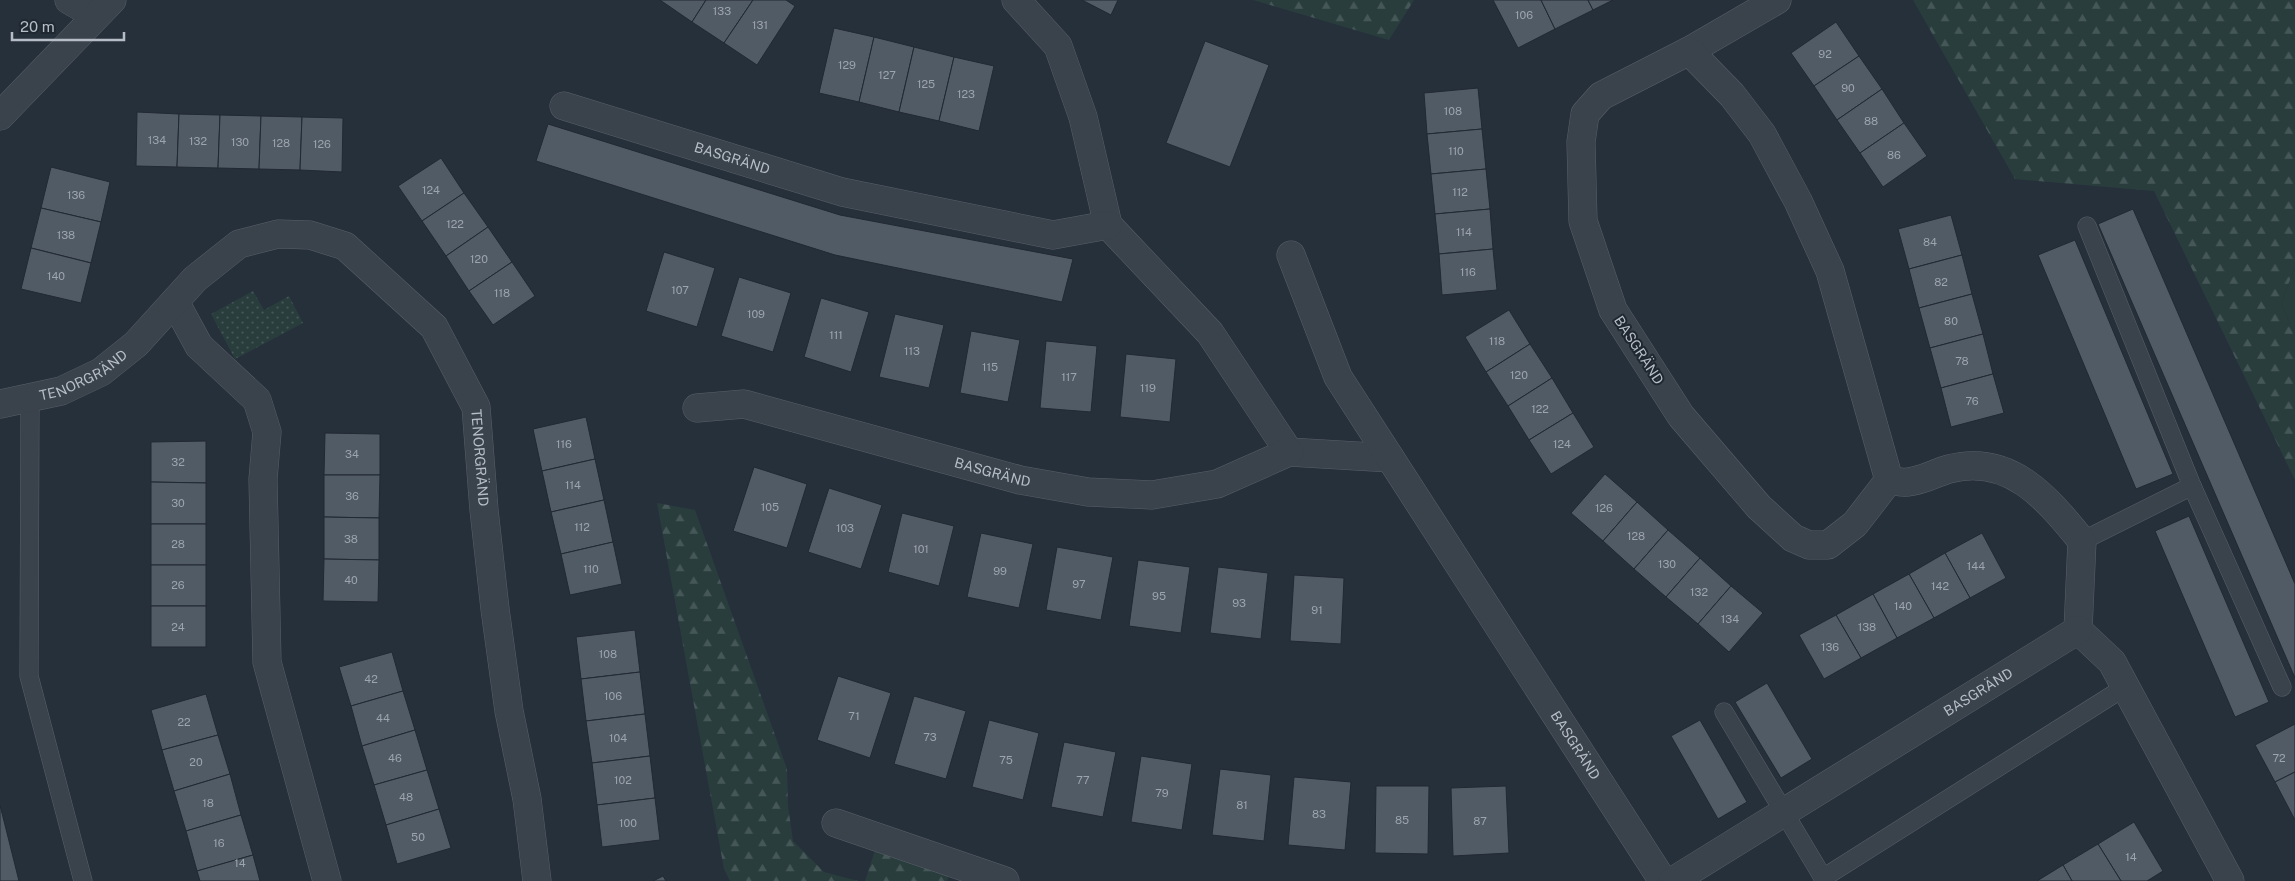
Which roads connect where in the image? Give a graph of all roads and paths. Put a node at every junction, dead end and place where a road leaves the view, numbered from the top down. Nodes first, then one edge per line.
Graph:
1 (69, 0) edge
2 (1016, 0) edge
3 (1777, 0) edge
4 (104, 8) edge
5 (1689, 51) junction
6 (564, 106) dead end
7 (0, 116) edge
8 (1108, 225) junction
9 (2086, 226) dead end
10 (1291, 255) dead end
11 (175, 302) junction
12 (30, 399) junction
13 (0, 404) edge
14 (697, 408) dead end
15 (1289, 452) junction
16 (1390, 458) junction
17 (1889, 480) junction
18 (2192, 486) junction
19 (2082, 541) junction
20 (2078, 630) junction
21 (2125, 687) junction
22 (2282, 687) dead end
23 (1724, 712) dead end
24 (1784, 812) junction
25 (836, 823) dead end
26 (1824, 879) edge
27 (83, 881) edge
28 (327, 881) edge
29 (537, 881) edge
30 (1005, 881) edge
31 (1663, 881) edge
32 (1673, 881) edge
33 (2230, 881) edge

1 - 4 street
2 - 8 street
3 - 5 street, BASGRÄND
4 - 7 street
5 - 17 street
5 - 17 street, BASGRÄND
6 - 8 street, BASGRÄND
8 - 15 street
9 - 18 lane
10 - 16 street, BASGRÄND
11 - 12 street, TENORGRÄND
11 - 28 street
11 - 29 street, TENORGRÄND
12 - 13 street, TENORGRÄND
12 - 27 lane
14 - 15 street, BASGRÄND
15 - 16 street, BASGRÄND
16 - 31 street, BASGRÄND
17 - 19 street
18 - 19 lane
18 - 22 lane
19 - 20 street
20 - 21 street
20 - 24 street, BASGRÄND
21 - 26 lane
21 - 33 street
23 - 24 lane
24 - 26 lane
24 - 32 street, BASGRÄND
25 - 30 street

